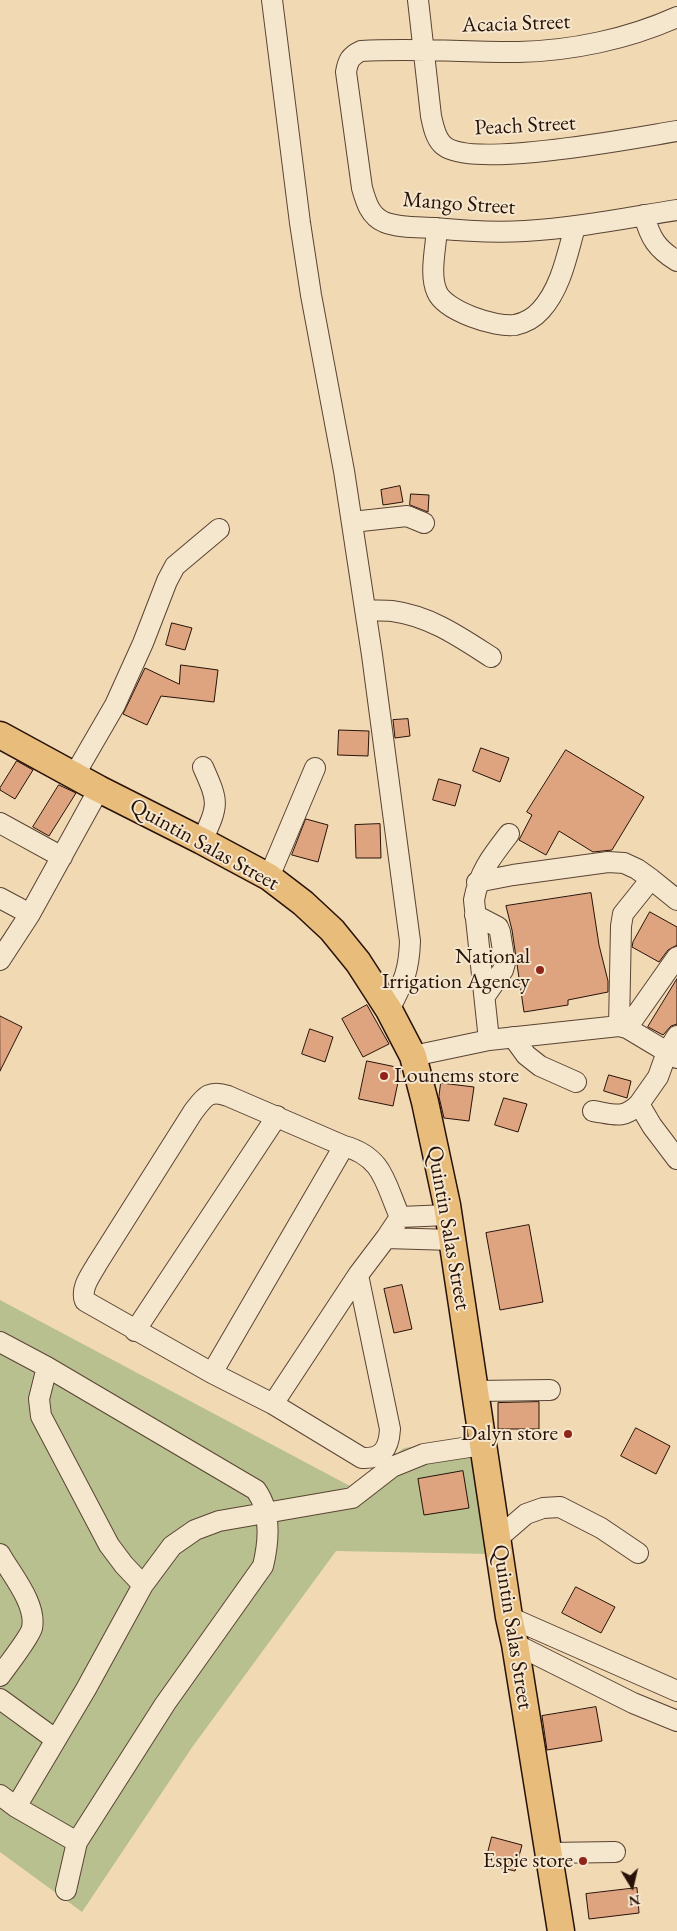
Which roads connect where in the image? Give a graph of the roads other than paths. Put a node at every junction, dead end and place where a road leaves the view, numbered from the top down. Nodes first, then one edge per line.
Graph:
1 (272, 0) edge
2 (418, 0) edge
3 (677, 17) edge
4 (423, 51) junction
5 (352, 55) joint
6 (677, 131) edge
7 (677, 210) edge
8 (644, 215) junction
9 (576, 227) junction
10 (437, 228) junction
11 (677, 261) edge
12 (352, 522) junction
13 (424, 523) dead end
14 (219, 529) dead end
15 (365, 610) junction
16 (491, 657) dead end
17 (0, 734) edge
18 (202, 767) dead end
19 (315, 768) dead end
20 (75, 774) junction
21 (99, 789) junction
22 (0, 824) edge
23 (509, 834) dead end
24 (202, 840) junction
25 (62, 857) junction
26 (269, 877) junction
27 (650, 879) junction
28 (477, 882) junction
29 (0, 898) edge
30 (677, 900) edge
31 (30, 914) junction
32 (677, 957) edge
33 (0, 960) edge
34 (389, 1010) junction
35 (623, 1027) junction
36 (513, 1037) junction
37 (489, 1040) junction
38 (674, 1048) edge
39 (413, 1056) junction
40 (576, 1082) dead end
41 (639, 1104) junction
42 (593, 1111) dead end
43 (277, 1116) junction
44 (344, 1146) junction
45 (677, 1159) edge
46 (400, 1217) junction
47 (450, 1228) junction
48 (386, 1238) junction
49 (358, 1274) junction
50 (135, 1331) junction
51 (0, 1342) edge
52 (47, 1367) junction
53 (212, 1373) junction
54 (550, 1390) dead end
55 (475, 1391) junction
56 (273, 1404) junction
57 (482, 1445) junction
58 (266, 1513) junction
59 (497, 1539) junction
60 (638, 1553) dead end
61 (0, 1554) edge
62 (143, 1585) junction
63 (509, 1617) junction
64 (515, 1644) junction
65 (0, 1676) edge
66 (645, 1677) junction
67 (677, 1691) edge
68 (0, 1700) edge
69 (633, 1703) junction
70 (677, 1721) edge
71 (55, 1739) junction
72 (8, 1801) edge
73 (77, 1842) junction
74 (615, 1852) dead end
75 (548, 1853) junction
76 (66, 1890) dead end
77 (561, 1931) edge

1 - 12 street
2 - 4 street, Peach Street
3 - 4 street, Acacia Street
4 - 5 street, Acacia Street
4 - 6 street, Peach Street
5 - 10 street, Mango Street
7 - 8 street, Mango Street
8 - 9 street, Mango Street
8 - 11 street
9 - 10 street, Mango Street
9 - 10 street
12 - 13 street
12 - 15 street
14 - 20 street
15 - 16 street
15 - 34 street
17 - 20 main road, Quintin Salas Street
18 - 24 street
19 - 26 street
20 - 21 main road, Quintin Salas Street
21 - 24 main road, Quintin Salas Street
21 - 25 street
22 - 25 street
23 - 28 street
24 - 26 main road, Quintin Salas Street
25 - 31 street
26 - 34 main road, Quintin Salas Street
27 - 28 street
27 - 30 street
27 - 35 street
28 - 37 street
29 - 31 street
31 - 33 street
32 - 35 street
34 - 39 main road, Quintin Salas Street
35 - 36 street
35 - 38 street
36 - 37 street
36 - 40 street
37 - 39 street
38 - 41 street
39 - 47 main road, Quintin Salas Street
41 - 42 street
41 - 45 street
43 - 44 street
43 - 50 street
43 - 50 street
44 - 46 street
44 - 53 street
46 - 47 street
46 - 48 street
47 - 48 street
47 - 55 main road, Quintin Salas Street
48 - 49 street
49 - 56 street
49 - 56 street
50 - 53 street
51 - 52 street
52 - 58 street
52 - 62 street
53 - 56 street
54 - 55 street
55 - 57 main road, Quintin Salas Street
57 - 58 street
57 - 59 main road, Quintin Salas Street
58 - 62 street
58 - 73 street
59 - 60 street
59 - 63 main road, Quintin Salas Street
61 - 65 street
62 - 71 street
63 - 64 main road, Quintin Salas Street
63 - 66 street
64 - 69 street
64 - 75 main road, Quintin Salas Street
66 - 67 street
66 - 69 street
68 - 71 street
69 - 70 street
71 - 72 street
72 - 73 street
73 - 76 street
74 - 75 street
75 - 77 main road, Quintin Salas Street

